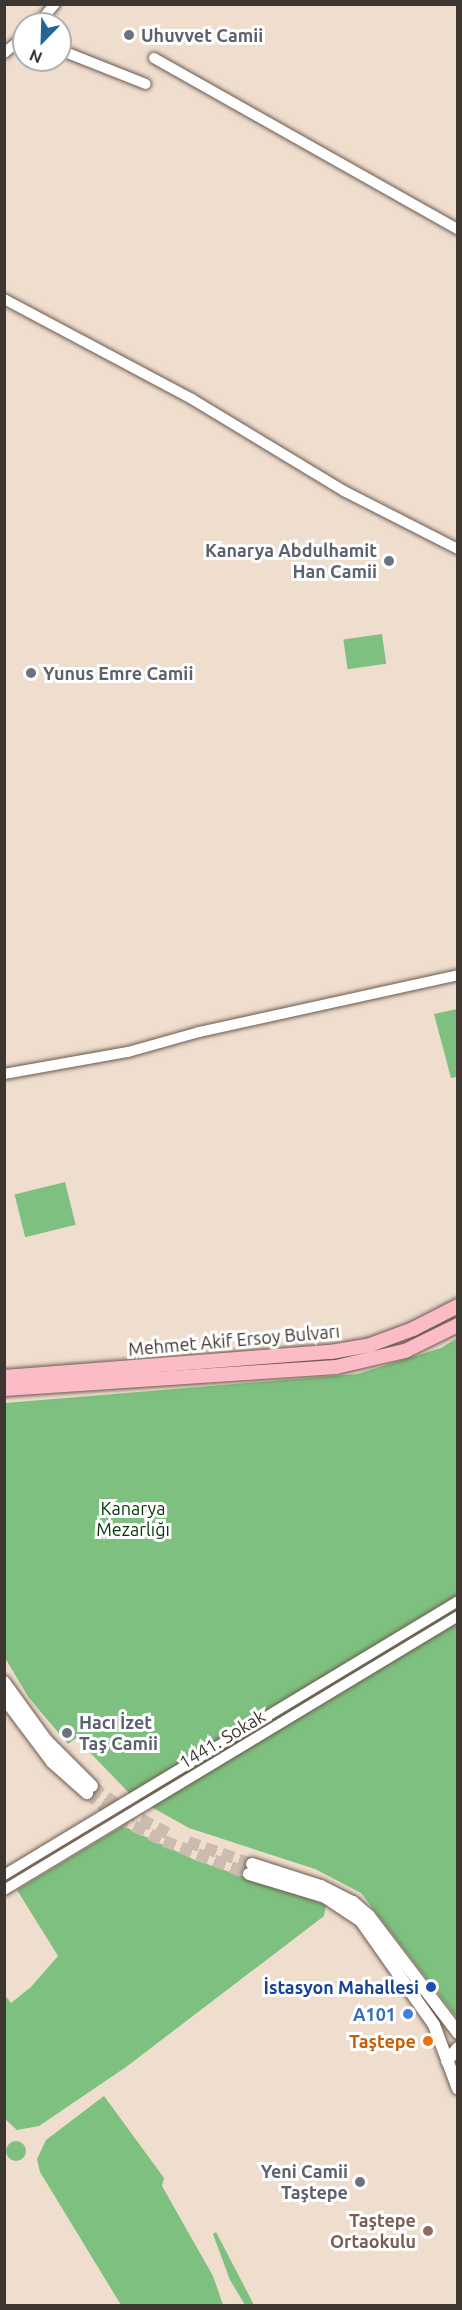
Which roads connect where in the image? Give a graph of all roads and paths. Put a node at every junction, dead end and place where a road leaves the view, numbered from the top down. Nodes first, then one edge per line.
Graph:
1 (72, 55) edge
2 (154, 58) dead end
3 (146, 84) dead end
4 (458, 229) edge
5 (4, 298) edge
6 (458, 549) edge
7 (458, 975) edge
8 (4, 1074) edge
9 (458, 1306) edge
10 (458, 1325) edge
11 (4, 1377) edge
12 (4, 1389) edge
13 (458, 1601) edge
14 (458, 1616) edge
15 (4, 1682) edge
16 (4, 1698) edge
17 (4, 1875) edge
18 (4, 1890) edge
19 (454, 2030) edge
20 (436, 2034) junction
21 (458, 2048) edge
22 (445, 2055) junction
23 (458, 2089) edge

1 - 3 street
2 - 4 street
5 - 6 street
7 - 8 street
9 - 11 main road, Mehmet Akif Ersoy Bulvarı
10 - 12 main road, Mehmet Akif Ersoy Bulvarı
13 - 17 street, 1441. Sokak
14 - 18 street, 1441. Sokak
15 - 16 main road
19 - 20 main road
19 - 20 main road
20 - 22 main road
21 - 22 main road
22 - 23 main road

